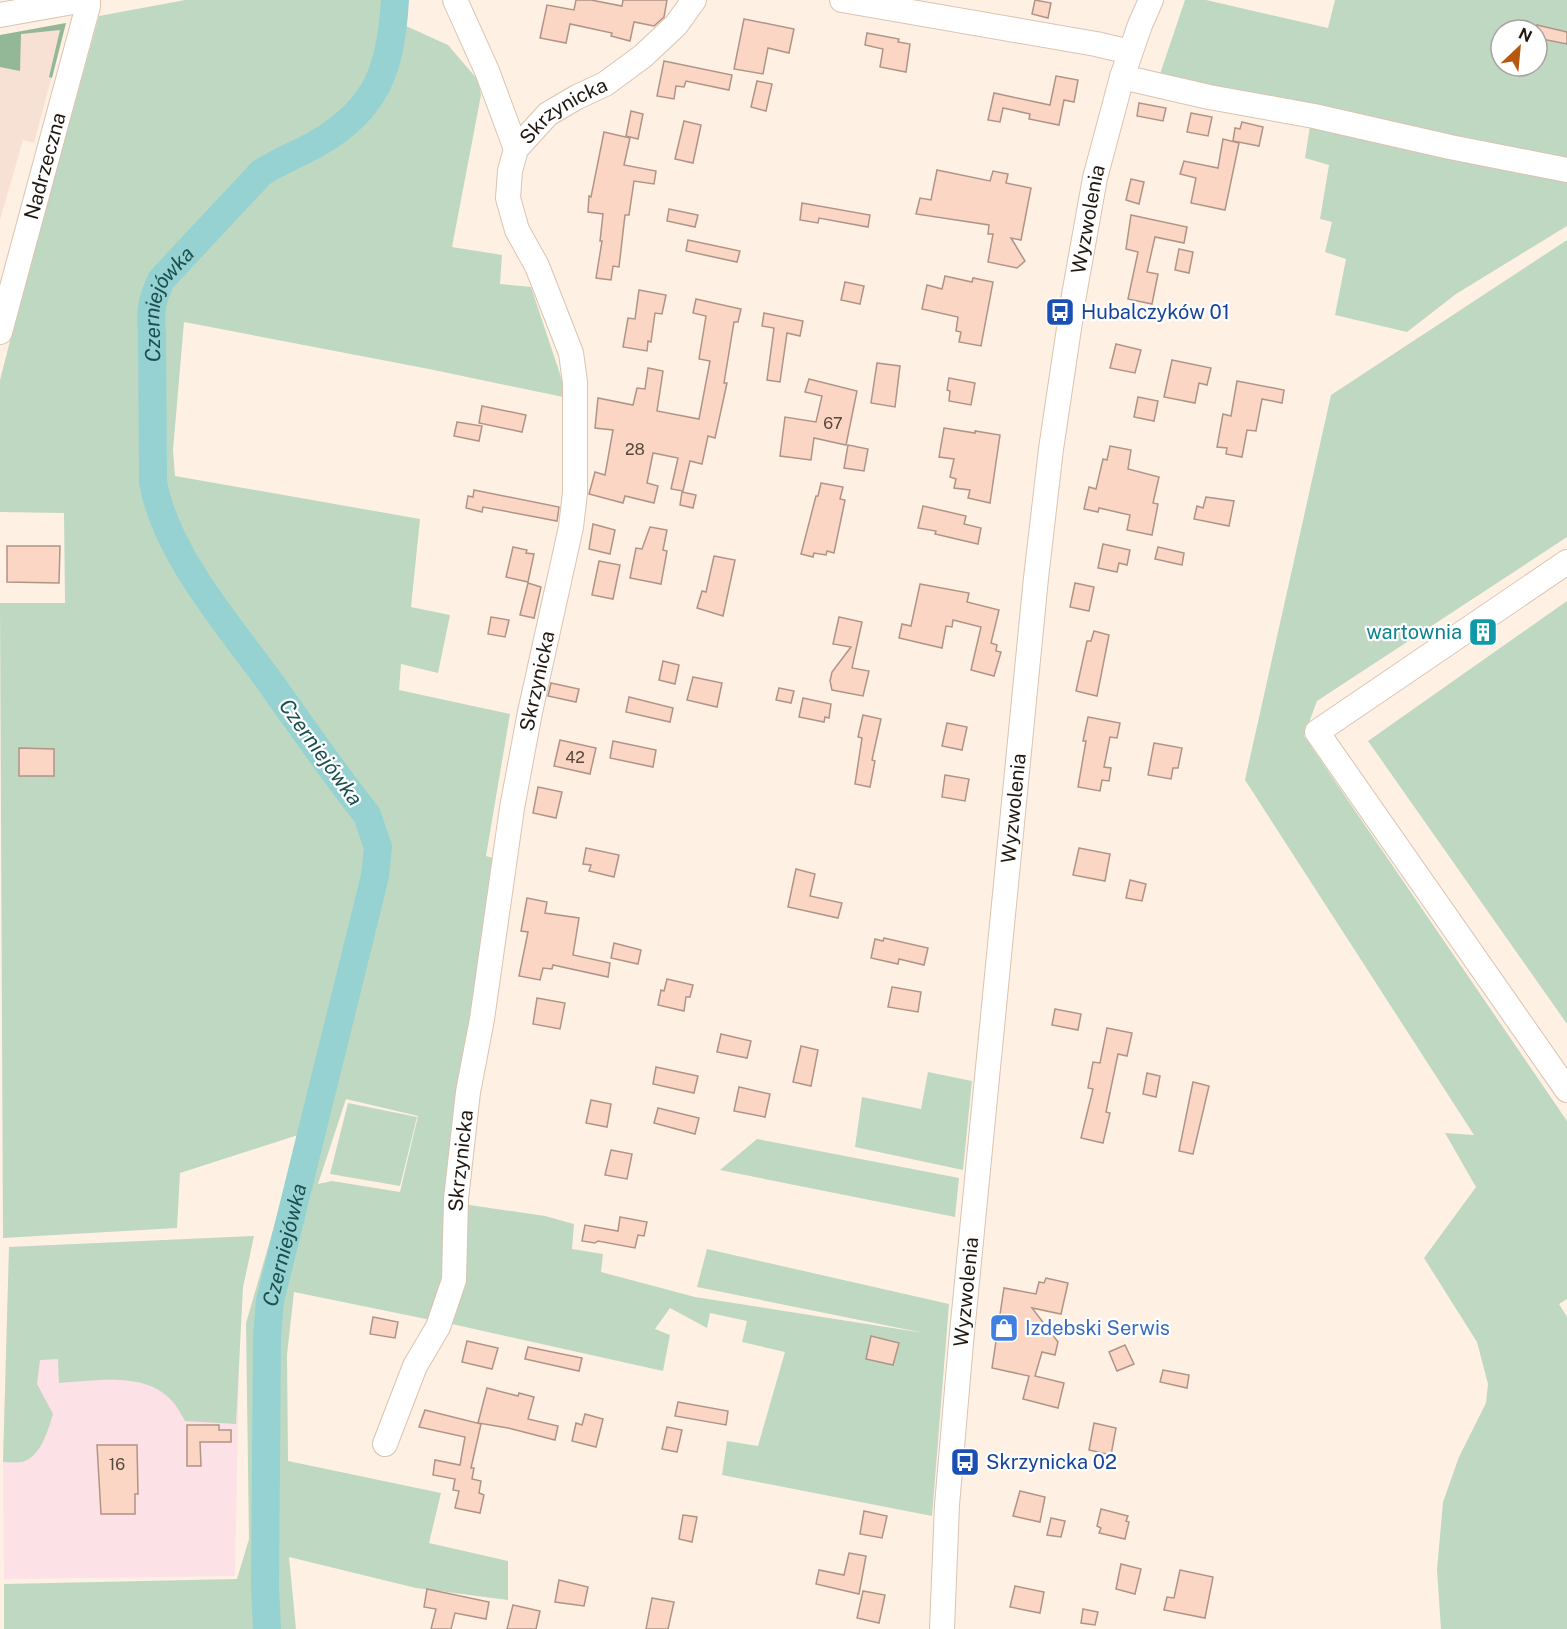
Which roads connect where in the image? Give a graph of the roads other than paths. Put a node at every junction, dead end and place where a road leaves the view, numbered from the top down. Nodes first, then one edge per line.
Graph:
1 (86, 0) edge
2 (455, 0) edge
3 (694, 0) edge
4 (842, 0) edge
5 (1151, 0) edge
6 (0, 15) edge
7 (1130, 52) junction
8 (1122, 77) junction
9 (516, 149) junction
10 (1567, 170) edge
11 (0, 332) edge
12 (1567, 562) edge
13 (1567, 1090) edge
14 (385, 1444) dead end
15 (942, 1629) edge

1 - 6 street
1 - 11 street, Nadrzeczna
2 - 9 street
3 - 9 street, Skrzynicka
4 - 7 street
5 - 7 street, Wyzwolenia
7 - 8 street, Wyzwolenia
8 - 10 street
8 - 15 street, Wyzwolenia
9 - 14 street, Skrzynicka
12 - 13 street

